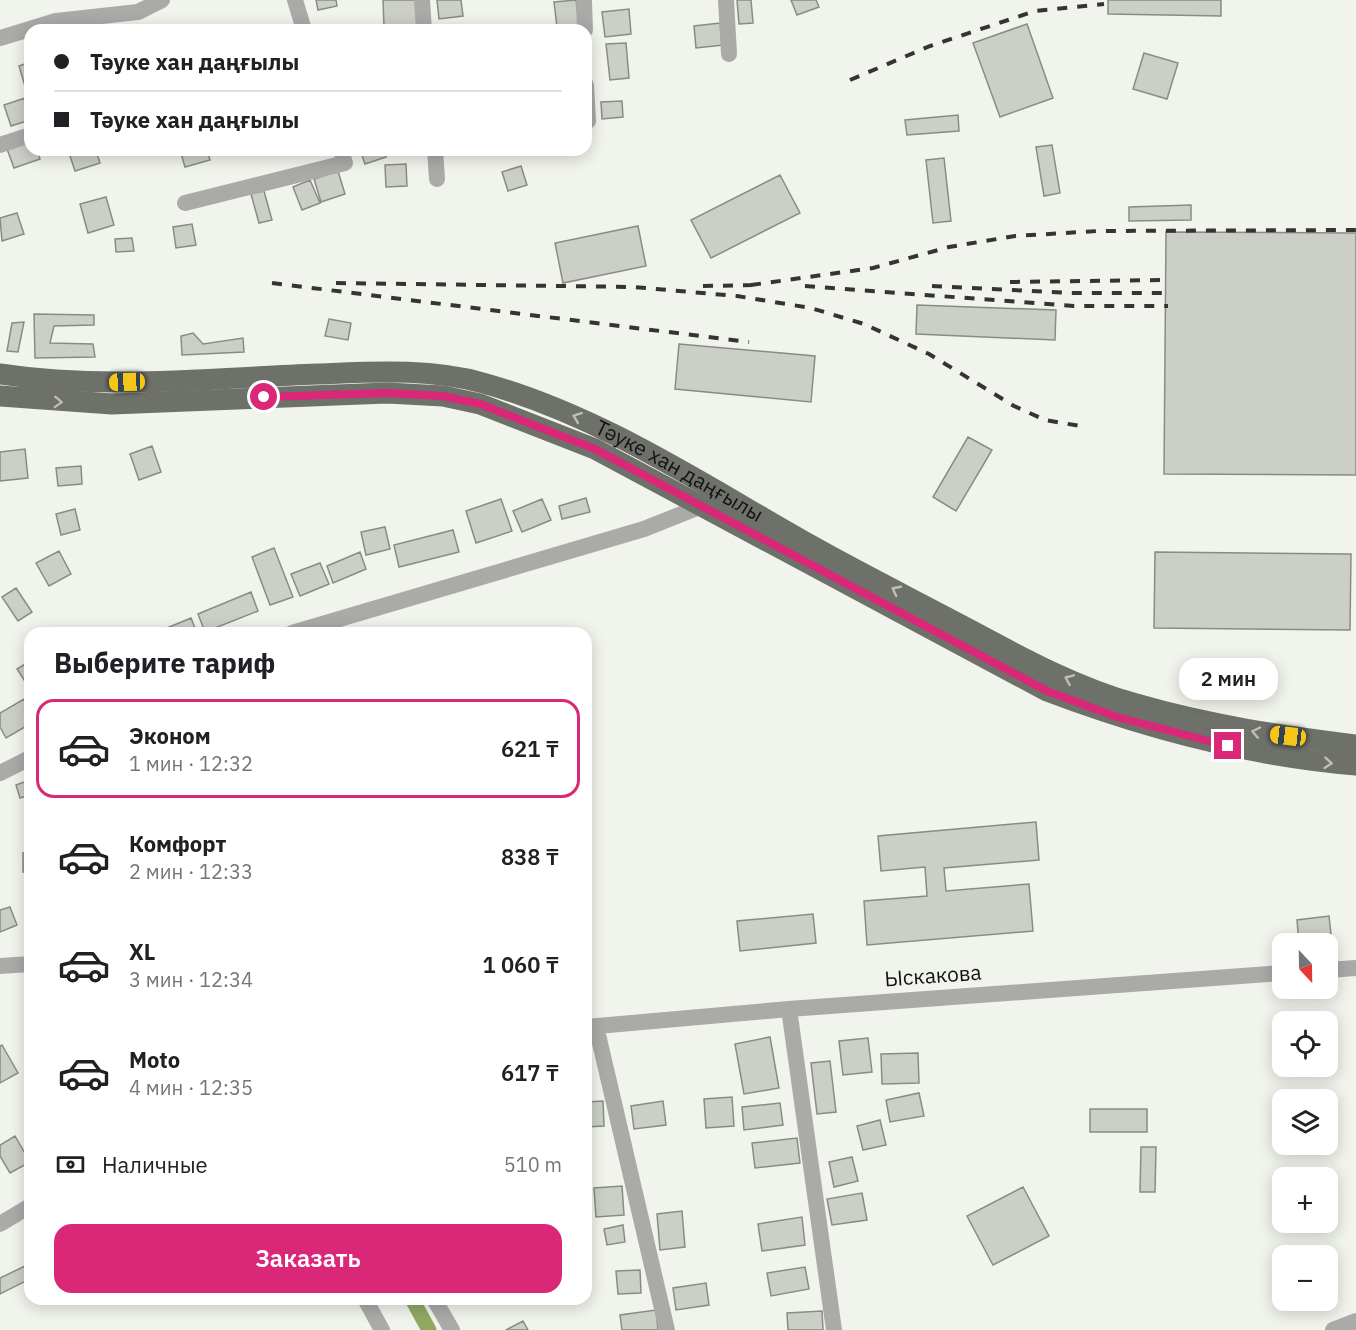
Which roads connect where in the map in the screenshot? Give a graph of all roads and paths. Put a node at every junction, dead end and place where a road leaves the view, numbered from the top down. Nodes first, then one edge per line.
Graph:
1 (162, 0) edge
2 (295, 0) edge
3 (422, 0) edge
4 (584, 0) edge
5 (726, 0) edge
6 (46, 24) edge
7 (302, 24) edge
8 (424, 24) edge
9 (585, 24) edge
10 (24, 31) edge
11 (0, 38) edge
12 (729, 54) dead end
13 (24, 137) edge
14 (0, 145) edge
15 (343, 156) edge
16 (435, 156) edge
17 (437, 179) dead end
18 (185, 203) dead end
19 (0, 374) edge
20 (0, 396) edge
21 (605, 428) junction
22 (595, 449) junction
23 (699, 507) junction
24 (812, 556) junction
25 (312, 627) edge
26 (1356, 745) edge
27 (24, 761) edge
28 (1356, 765) edge
29 (0, 773) edge
30 (24, 964) edge
31 (0, 966) edge
32 (1356, 968) edge
33 (1338, 969) edge
34 (1272, 974) edge
35 (789, 1009) junction
36 (592, 1027) edge
37 (592, 1031) edge
38 (24, 1210) edge
39 (0, 1224) edge
40 (368, 1305) edge
41 (437, 1305) edge
42 (1356, 1321) edge
43 (382, 1330) edge
44 (452, 1330) edge
45 (667, 1330) edge
46 (834, 1330) edge
47 (1333, 1330) edge

1 - 6 street
2 - 7 street
3 - 8 street
4 - 9 street
5 - 12 street
10 - 11 street
13 - 14 street
15 - 18 street
16 - 17 street
21 -> 19 main road, Тәуке хан даңғылы
20 -> 22 main road, Тәуке хан даңғылы
21 - 22 main road
21 - 24 main road, Тәуке хан даңғылы
22 - 23 main road, Тәуке хан даңғылы
23 - 24 main road, Тәуке хан даңғылы
23 - 25 street
26 -> 24 main road, Тәуке хан даңғылы
24 -> 28 main road, Тәуке хан даңғылы
27 - 29 street
30 - 31 street
32 - 33 street
34 - 35 street, Ыскакова
35 - 36 street, Ыскакова
35 - 46 street
37 - 45 street
38 - 39 street
40 - 43 street
41 - 44 street
42 - 47 street

